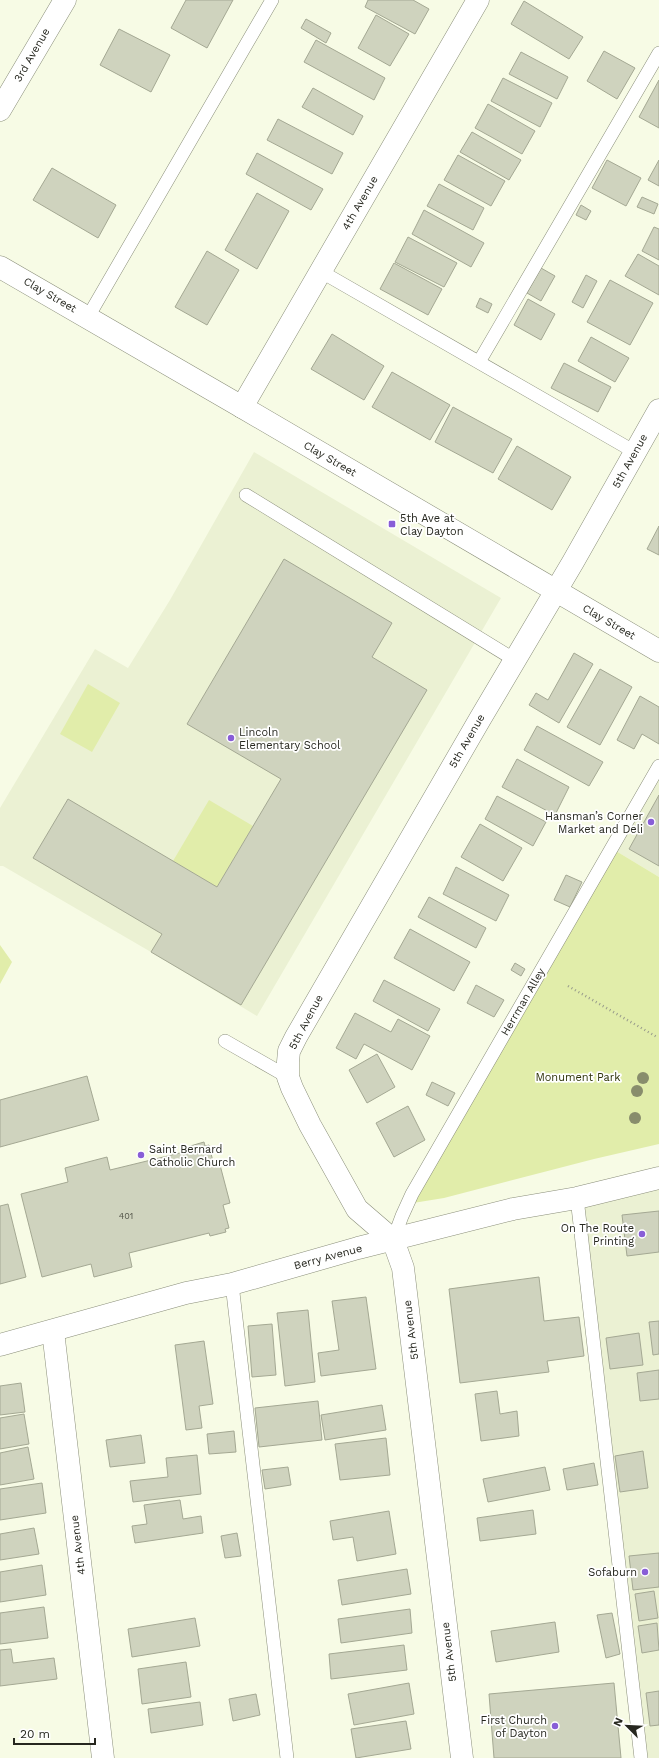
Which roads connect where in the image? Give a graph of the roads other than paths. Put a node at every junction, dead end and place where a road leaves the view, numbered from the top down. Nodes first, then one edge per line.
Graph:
1 (65, 0) edge
2 (272, 0) edge
3 (478, 0) edge
4 (659, 53) edge
5 (0, 110) edge
6 (0, 267) edge
7 (320, 271) junction
8 (88, 318) junction
9 (479, 362) junction
10 (242, 407) junction
11 (659, 410) edge
12 (635, 452) junction
13 (246, 495) dead end
14 (556, 591) junction
15 (659, 651) edge
16 (515, 660) junction
17 (659, 766) edge
18 (225, 1041) dead end
19 (288, 1077) junction
20 (659, 1178) edge
21 (577, 1198) junction
22 (393, 1240) junction
23 (232, 1284) junction
24 (53, 1331) junction
25 (0, 1345) edge
26 (103, 1758) edge
27 (287, 1758) edge
28 (462, 1758) edge
29 (641, 1758) edge

1 - 5 street, 3rd Avenue
2 - 8 lane
3 - 7 street, 4th Avenue
4 - 9 lane
6 - 8 street, Clay Street
7 - 9 lane
7 - 10 street, 4th Avenue
8 - 10 street, Clay Street
9 - 12 lane
10 - 14 street, Clay Street
11 - 12 street, 5th Avenue
12 - 14 street, 5th Avenue
13 - 16 lane
14 - 15 street, Clay Street
14 - 16 street, 5th Avenue
16 - 19 street, 5th Avenue
17 - 22 lane, Herrman Alley
18 - 19 lane
19 - 22 street, 5th Avenue
20 - 21 street, Berry Avenue
21 - 22 street, Berry Avenue
21 - 29 lane
22 - 23 street, Berry Avenue
22 - 28 street, 5th Avenue
23 - 24 street, Berry Avenue
23 - 27 lane
24 - 25 street, Berry Avenue
24 - 26 street, 4th Avenue

